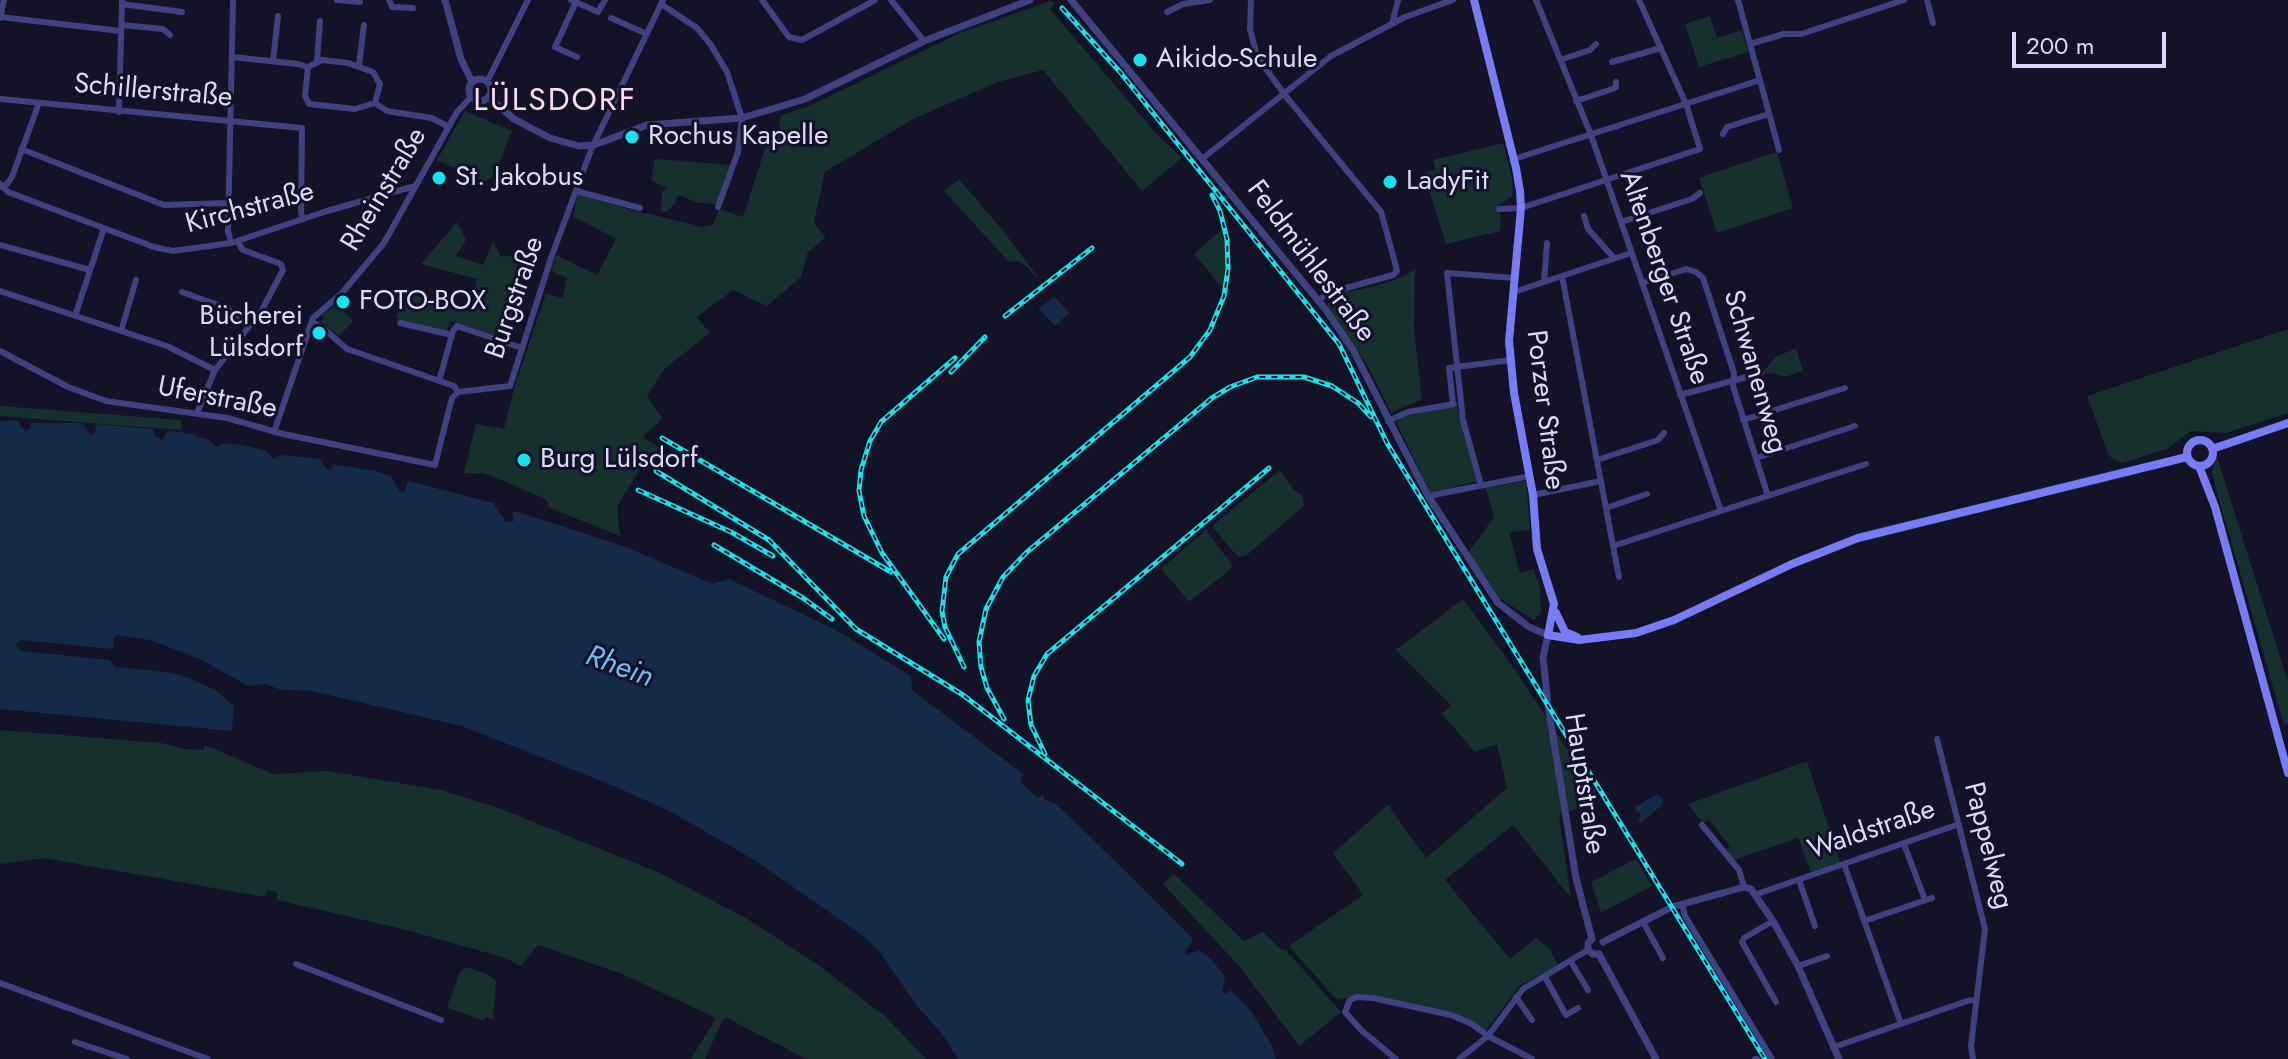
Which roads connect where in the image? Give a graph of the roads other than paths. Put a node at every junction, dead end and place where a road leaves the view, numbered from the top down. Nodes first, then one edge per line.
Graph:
1 (4, 0) edge
2 (233, 0) edge
3 (337, 0) edge
4 (445, 0) edge
5 (528, 0) edge
6 (605, 0) edge
7 (762, 0) edge
8 (875, 0) edge
9 (891, 0) edge
10 (1030, 0) edge
11 (1071, 0) edge
12 (1210, 0) edge
13 (1251, 0) edge
14 (1398, 0) edge
15 (1453, 0) edge
16 (1474, 0) edge
17 (1536, 0) edge
18 (1738, 0) edge
19 (1876, 0) edge
20 (1904, 0) edge
21 (1927, 0) edge
22 (574, 1) edge
23 (1642, 1) edge
24 (122, 2) edge
25 (360, 2) dead end
26 (662, 2) edge
27 (390, 3) edge
28 (413, 8) dead end
29 (1879, 9) junction
30 (182, 12) dead end
31 (1167, 12) dead end
32 (278, 16) dead end
33 (0, 18) edge
34 (611, 18) dead end
35 (320, 21) dead end
36 (1933, 23) dead end
37 (364, 25) dead end
38 (1391, 25) junction
39 (121, 28) junction
40 (647, 34) junction
41 (170, 35) dead end
42 (924, 41) junction
43 (1596, 44) dead end
44 (1750, 44) junction
45 (1661, 48) junction
46 (232, 57) junction
47 (577, 57) dead end
48 (1560, 60) junction
49 (273, 61) junction
50 (317, 61) junction
51 (1612, 62) dead end
52 (359, 65) junction
53 (308, 67) junction
54 (1760, 80) junction
55 (472, 82) junction
56 (487, 82) junction
57 (1616, 82) dead end
58 (1284, 94) junction
59 (471, 97) junction
60 (488, 97) junction
61 (0, 99) edge
62 (1576, 101) junction
63 (39, 103) junction
64 (375, 103) junction
65 (1686, 104) junction
66 (119, 112) junction
67 (1769, 114) junction
68 (742, 118) junction
69 (230, 122) junction
70 (449, 127) junction
71 (1723, 134) dead end
72 (1591, 135) junction
73 (594, 145) junction
74 (21, 149) junction
75 (1779, 150) dead end
76 (1202, 159) junction
77 (1514, 159) junction
78 (1606, 181) junction
79 (415, 186) junction
80 (3, 187) edge
81 (576, 191) junction
82 (1700, 193) dead end
83 (228, 203) junction
84 (718, 207) dead end
85 (640, 208) dead end
86 (1521, 208) junction
87 (1499, 209) dead end
88 (1584, 216) dead end
89 (304, 219) junction
90 (1621, 222) junction
91 (104, 228) junction
92 (234, 242) junction
93 (1547, 243) dead end
94 (0, 245) edge
95 (1631, 253) junction
96 (1614, 258) junction
97 (90, 270) junction
98 (1562, 276) junction
99 (1515, 278) junction
100 (136, 280) dead end
101 (1544, 282) junction
102 (1642, 283) junction
103 (0, 291) edge
104 (182, 292) dead end
105 (1514, 292) junction
106 (1319, 300) junction
107 (75, 316) junction
108 (312, 322) junction
109 (253, 323) junction
110 (121, 331) junction
111 (452, 335) junction
112 (405, 336) dead end
113 (522, 348) junction
114 (0, 351) edge
115 (1511, 360) junction
116 (1459, 366) junction
117 (215, 370) junction
118 (1761, 373) dead end
119 (1734, 380) junction
120 (439, 381) junction
121 (1845, 388) dead end
122 (458, 392) junction
123 (1680, 395) junction
124 (1462, 402) junction
125 (1453, 404) junction
126 (197, 413) junction
127 (1743, 420) junction
128 (1388, 421) junction
129 (2288, 423) edge
130 (1855, 426) dead end
131 (274, 432) junction
132 (1664, 433) dead end
133 (2212, 449) junction
134 (2187, 457) junction
135 (1756, 458) junction
136 (1597, 460) junction
137 (1866, 464) dead end
138 (2204, 465) junction
139 (1530, 476) junction
140 (1601, 481) junction
141 (1481, 485) junction
142 (1647, 494) dead end
143 (1533, 495) junction
144 (1428, 496) junction
145 (1768, 496) junction
146 (1606, 508) junction
147 (1721, 511) junction
148 (1613, 546) junction
149 (1619, 577) dead end
150 (1554, 609) junction
151 (1548, 635) junction
152 (1589, 640) junction
153 (1937, 739) dead end
154 (2288, 773) edge
155 (1959, 824) junction
156 (1702, 825) dead end
157 (1904, 844) junction
158 (1844, 864) junction
159 (1799, 880) junction
160 (1744, 887) junction
161 (1757, 894) junction
162 (1682, 904) junction
163 (1773, 921) junction
164 (1864, 921) junction
165 (1643, 922) junction
166 (1815, 926) dead end
167 (1592, 939) junction
168 (1603, 942) junction
169 (1588, 950) junction
170 (1599, 954) junction
171 (1827, 956) dead end
172 (1663, 958) dead end
173 (1571, 962) junction
174 (296, 964) dead end
175 (1798, 966) junction
176 (1545, 977) junction
177 (0, 983) edge
178 (1588, 990) dead end
179 (1516, 997) junction
180 (1976, 1001) junction
181 (1776, 1002) dead end
182 (1578, 1008) dead end
183 (441, 1020) dead end
184 (1532, 1020) dead end
185 (1901, 1024) junction
186 (1488, 1036) junction
187 (75, 1042) dead end
188 (1834, 1047) junction
189 (127, 1059) edge
190 (208, 1059) edge
191 (1394, 1059) edge
192 (1459, 1059) edge
193 (1532, 1059) edge
194 (1656, 1059) edge
195 (1772, 1059) edge
196 (1839, 1059) edge
197 (1973, 1059) edge

1 - 33 street
2 - 46 street
3 - 25 street
4 - 55 street
5 - 56 street
6 - 22 street
7 - 8 street
9 - 42 street
10 - 42 street
11 - 76 street, Feldmühlestraße
12 - 31 street
13 - 58 street
14 - 38 street
15 - 38 street
16 - 77 main road, Porzer Straße
17 - 48 street, Altenberger Straße
18 - 44 street
19 - 29 street
20 - 29 street
21 - 36 street
22 - 47 street
23 - 45 street
24 - 30 street
24 - 39 street
26 - 40 street, Burgstraße
26 - 68 street
27 - 28 street
29 - 44 street
32 - 49 street
33 - 39 street
34 - 40 street
35 - 50 street
37 - 52 street
38 - 58 street
39 - 41 street
39 - 66 street
40 - 73 street, Burgstraße
42 - 68 street
43 - 48 street
44 - 54 street
45 - 51 street
45 - 65 street
46 - 49 street
46 - 69 street
48 - 62 street, Altenberger Straße
49 - 53 street
50 - 52 street
50 - 53 street
52 - 64 street
53 - 64 street
54 - 65 street
54 - 67 street
55 - 56 street
55 - 59 street
56 - 60 street
57 - 62 street
58 - 76 street
58 - 106 street
59 - 60 street
59 - 70 street, Rheinstraße
60 - 73 street
61 - 63 street, Schillerstraße
62 - 72 street, Altenberger Straße
63 - 66 street, Schillerstraße
63 - 74 street
64 - 70 street
65 - 72 street
65 - 78 street
66 - 69 street, Schillerstraße
67 - 71 street
67 - 75 street
68 - 73 street
68 - 84 street
69 - 83 street
69 - 89 street, Schillerstraße
70 - 79 street, Rheinstraße
72 - 77 street
72 - 78 street, Altenberger Straße
73 - 81 street, Burgstraße
74 - 80 street
74 - 83 street
76 - 106 street, Feldmühlestraße
77 - 86 main road, Porzer Straße
78 - 86 street
78 - 90 street, Altenberger Straße
79 - 89 street, Kirchstraße
79 - 108 street, Rheinstraße
80 - 91 street, Kirchstraße
81 - 85 street
81 - 113 street, Burgstraße
82 - 90 street
83 - 92 street
86 - 87 street
86 - 99 main road, Porzer Straße
88 - 96 street
89 - 92 street, Kirchstraße
90 - 95 street, Altenberger Straße
91 - 92 street, Kirchstraße
91 - 97 street
92 - 109 street
93 - 101 street
94 - 97 street
95 - 96 street
95 - 102 street, Altenberger Straße
96 - 98 street
97 - 107 street
98 - 101 street
98 - 136 street
99 - 105 main road, Porzer Straße
99 - 116 street
100 - 110 street
101 - 105 street
102 - 119 street, Schwanenweg
102 - 123 street, Altenberger Straße
103 - 107 street
104 - 109 street
105 - 115 main road, Porzer Straße
106 - 128 street, Feldmühlestraße
107 - 110 street
108 - 120 street
108 - 131 street, Rheinstraße
109 - 117 street
110 - 117 street
111 - 112 street
111 - 113 street
111 - 120 street
113 - 122 street, Burgstraße
114 - 126 street, Uferstraße
115 - 116 street
115 - 139 main road, Porzer Straße
116 - 124 street
116 - 125 street
117 - 126 street
118 - 119 street
119 - 123 street
119 - 127 street, Schwanenweg
120 - 122 street
121 - 127 street
122 - 131 street, Uferstraße
123 - 147 street, Altenberger Straße
124 - 125 street
124 - 141 street
125 - 128 street
126 - 131 street, Uferstraße
127 - 135 street, Schwanenweg
128 - 144 street, Feldmühlestraße
129 - 133 main road
130 - 135 street
132 - 136 street
133 - 134 main road
133 - 138 main road
134 - 138 main road
134 - 152 main road
135 - 145 street, Schwanenweg
136 - 140 street
137 - 145 street
138 - 154 main road
139 - 141 street
139 - 143 main road, Porzer Straße
140 - 143 street
140 - 146 street
141 - 144 street
142 - 146 street
143 - 150 main road, Porzer Straße
144 - 151 street, Feldmühlestraße
145 - 147 street
146 - 148 street
147 - 148 street
148 - 149 street
150 - 151 main road, Porzer Straße
150 - 152 main road
151 - 152 main road
151 - 167 street, Hauptstraße
153 - 155 street, Pappelweg
155 - 157 street, Waldstraße
155 - 180 street, Pappelweg
156 - 160 street
157 - 158 street, Waldstraße
157 - 164 street
158 - 159 street, Waldstraße
158 - 164 street
159 - 161 street, Waldstraße
159 - 166 street, Waldstraße
160 - 161 street
160 - 162 street
161 - 163 street
162 - 165 street
162 - 195 street
163 - 175 street
163 - 181 street
164 - 185 street
165 - 168 street
165 - 172 street
167 - 168 street
167 - 169 street
168 - 170 street
169 - 170 street
169 - 173 street
170 - 194 street
171 - 175 street
173 - 176 street
173 - 178 street
174 - 183 street
175 - 188 street
176 - 179 street
176 - 182 street
177 - 190 street
179 - 184 street
179 - 186 street
180 - 185 street
180 - 197 street, Pappelweg
185 - 188 street
186 - 191 street
186 - 192 street
186 - 193 street
187 - 189 street
188 - 196 street

